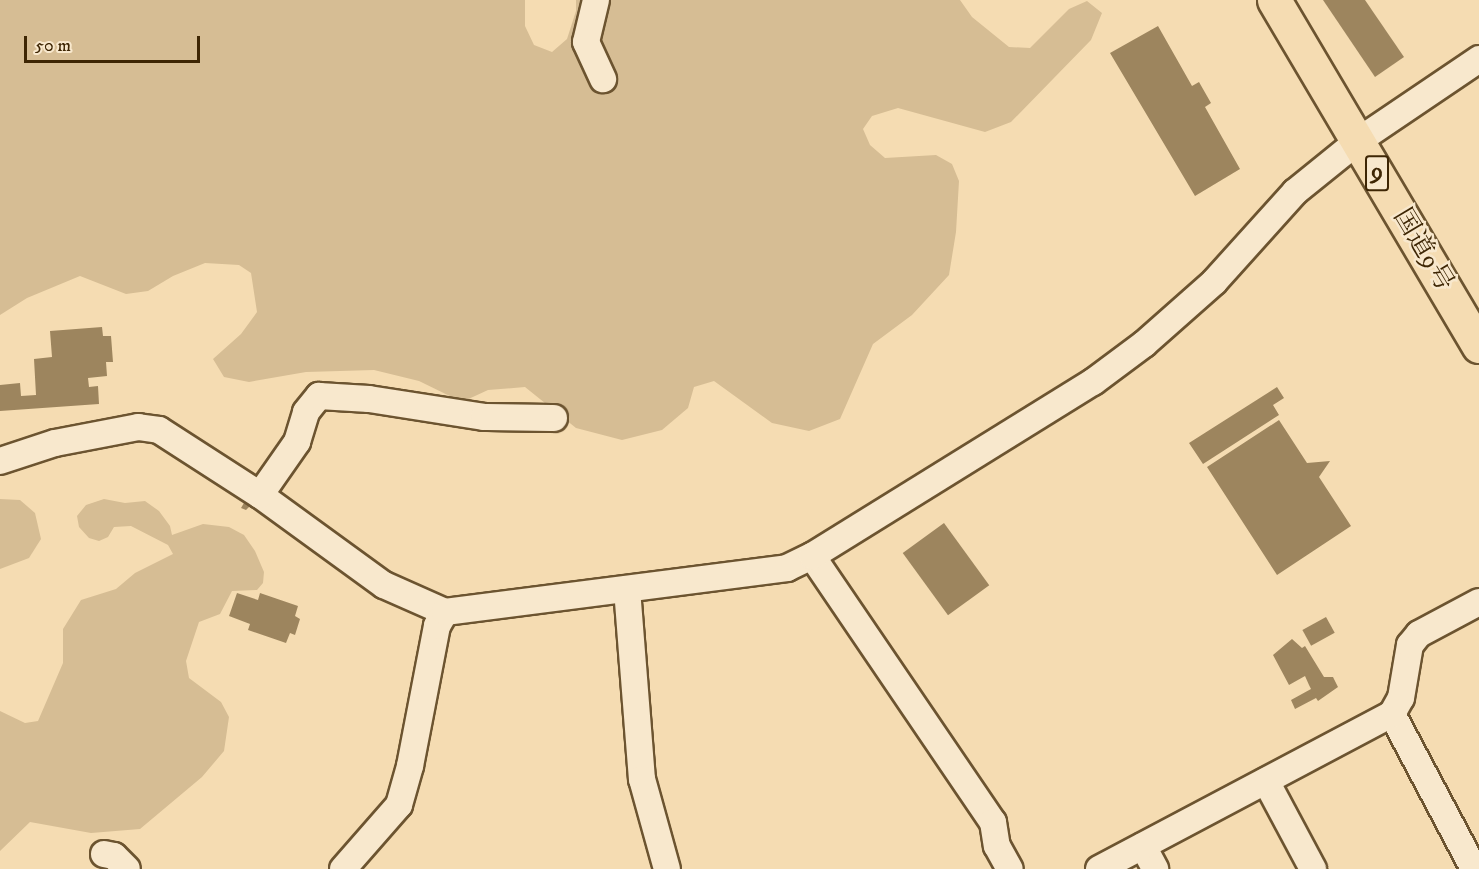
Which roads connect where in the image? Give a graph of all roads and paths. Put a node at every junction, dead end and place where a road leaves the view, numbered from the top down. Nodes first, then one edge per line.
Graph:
1 (596, 0) edge
2 (1274, 0) edge
3 (1479, 59) edge
4 (603, 79) dead end
5 (1358, 141) junction
6 (1479, 346) edge
7 (554, 418) dead end
8 (0, 461) edge
9 (260, 495) junction
10 (812, 556) junction
11 (627, 589) junction
12 (1479, 602) edge
13 (445, 612) junction
14 (1392, 714) junction
15 (1266, 781) junction
16 (1143, 846) junction
17 (104, 854) dead end
18 (127, 869) edge
19 (343, 869) edge
20 (667, 869) edge
21 (1010, 869) edge
22 (1100, 869) edge
23 (1155, 869) edge
24 (1313, 869) edge
25 (1474, 869) edge

1 - 4 street
2 - 5 highway, 国道9号 / 9
3 - 5 street
5 - 6 highway, 国道9号 / 9
5 - 10 street
7 - 9 street
8 - 9 street
9 - 13 street
10 - 11 street
10 - 21 street
11 - 13 street
11 - 20 street
12 - 14 street
13 - 19 street
14 - 15 street
14 - 25 street
15 - 16 street
15 - 24 street
16 - 22 street
16 - 23 street
17 - 18 street

